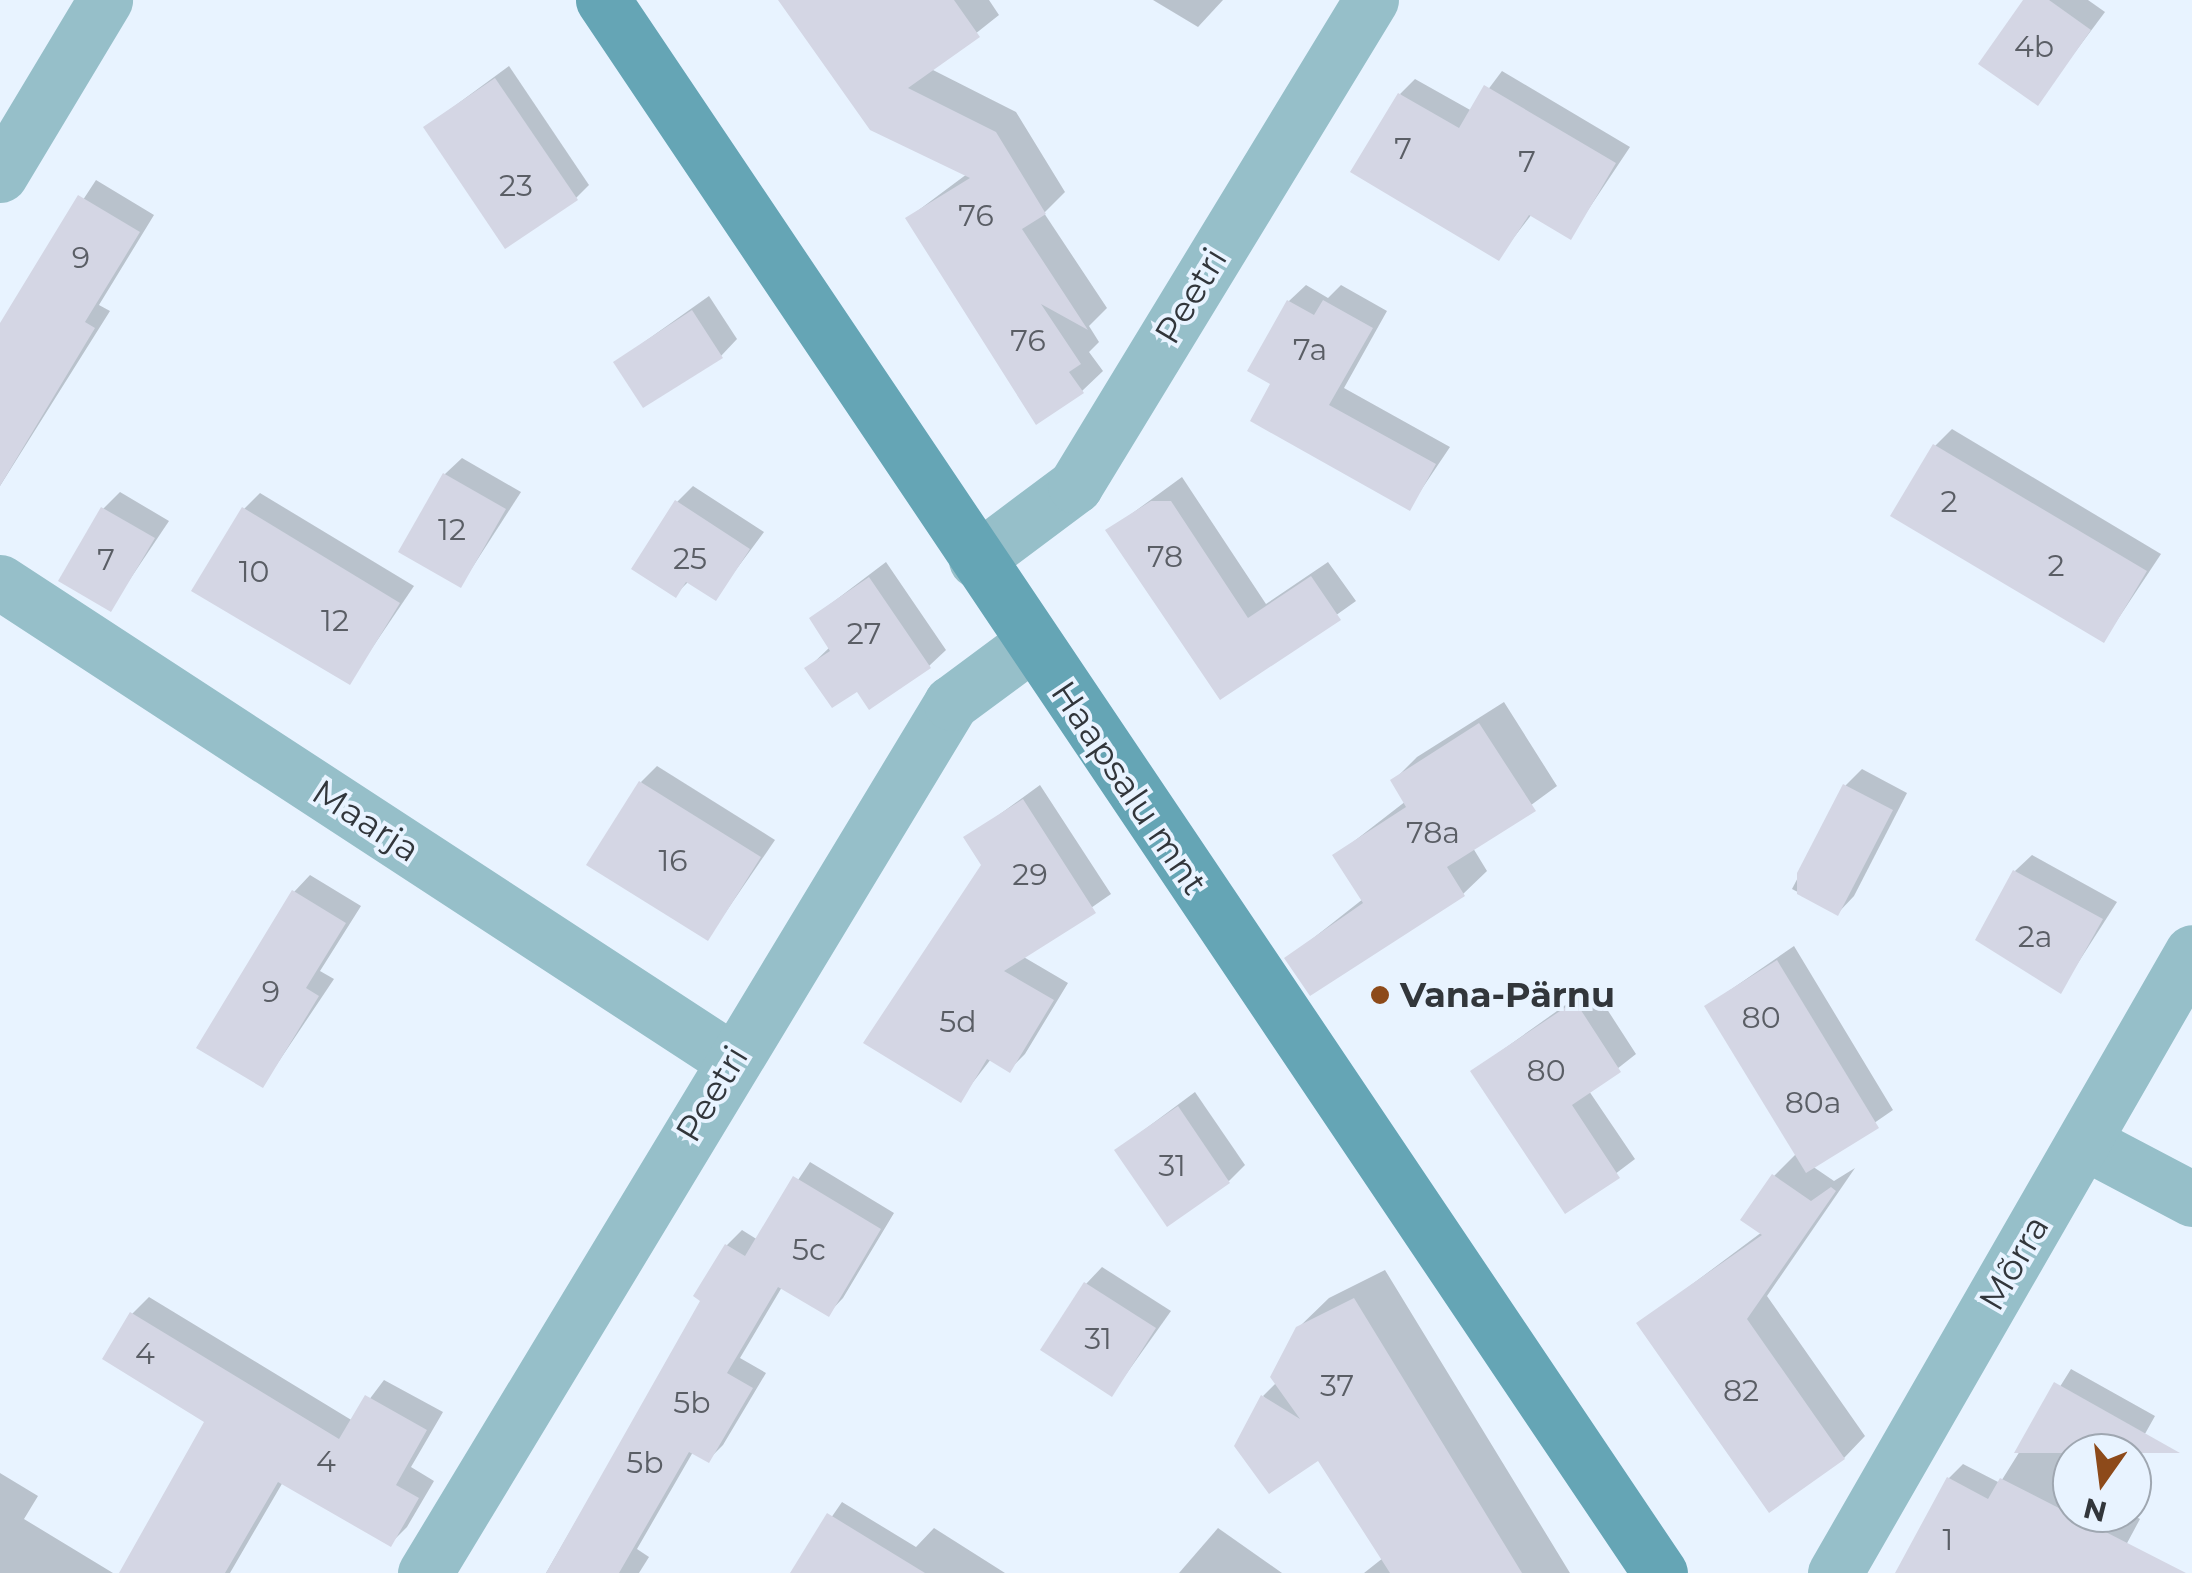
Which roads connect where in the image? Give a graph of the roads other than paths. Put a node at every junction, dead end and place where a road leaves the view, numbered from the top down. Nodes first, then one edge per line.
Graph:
1 (104, 0) edge
2 (603, 0) edge
3 (1370, 0) edge
4 (0, 175) edge
5 (976, 560) junction
6 (0, 582) edge
7 (1032, 643) junction
8 (2192, 952) edge
9 (732, 1060) junction
10 (2084, 1142) junction
11 (2192, 1199) edge
12 (425, 1573) edge
13 (1660, 1573) edge
14 (1834, 1573) edge

1 - 4 street
2 - 5 main road, Haapsalu mnt
3 - 5 street, Peetri
5 - 7 main road, Haapsalu mnt
6 - 9 street, Maarja
7 - 9 street, Peetri
7 - 13 main road, Haapsalu mnt
8 - 10 street, Mõrra
9 - 12 street, Peetri
10 - 11 street
10 - 14 street, Mõrra

